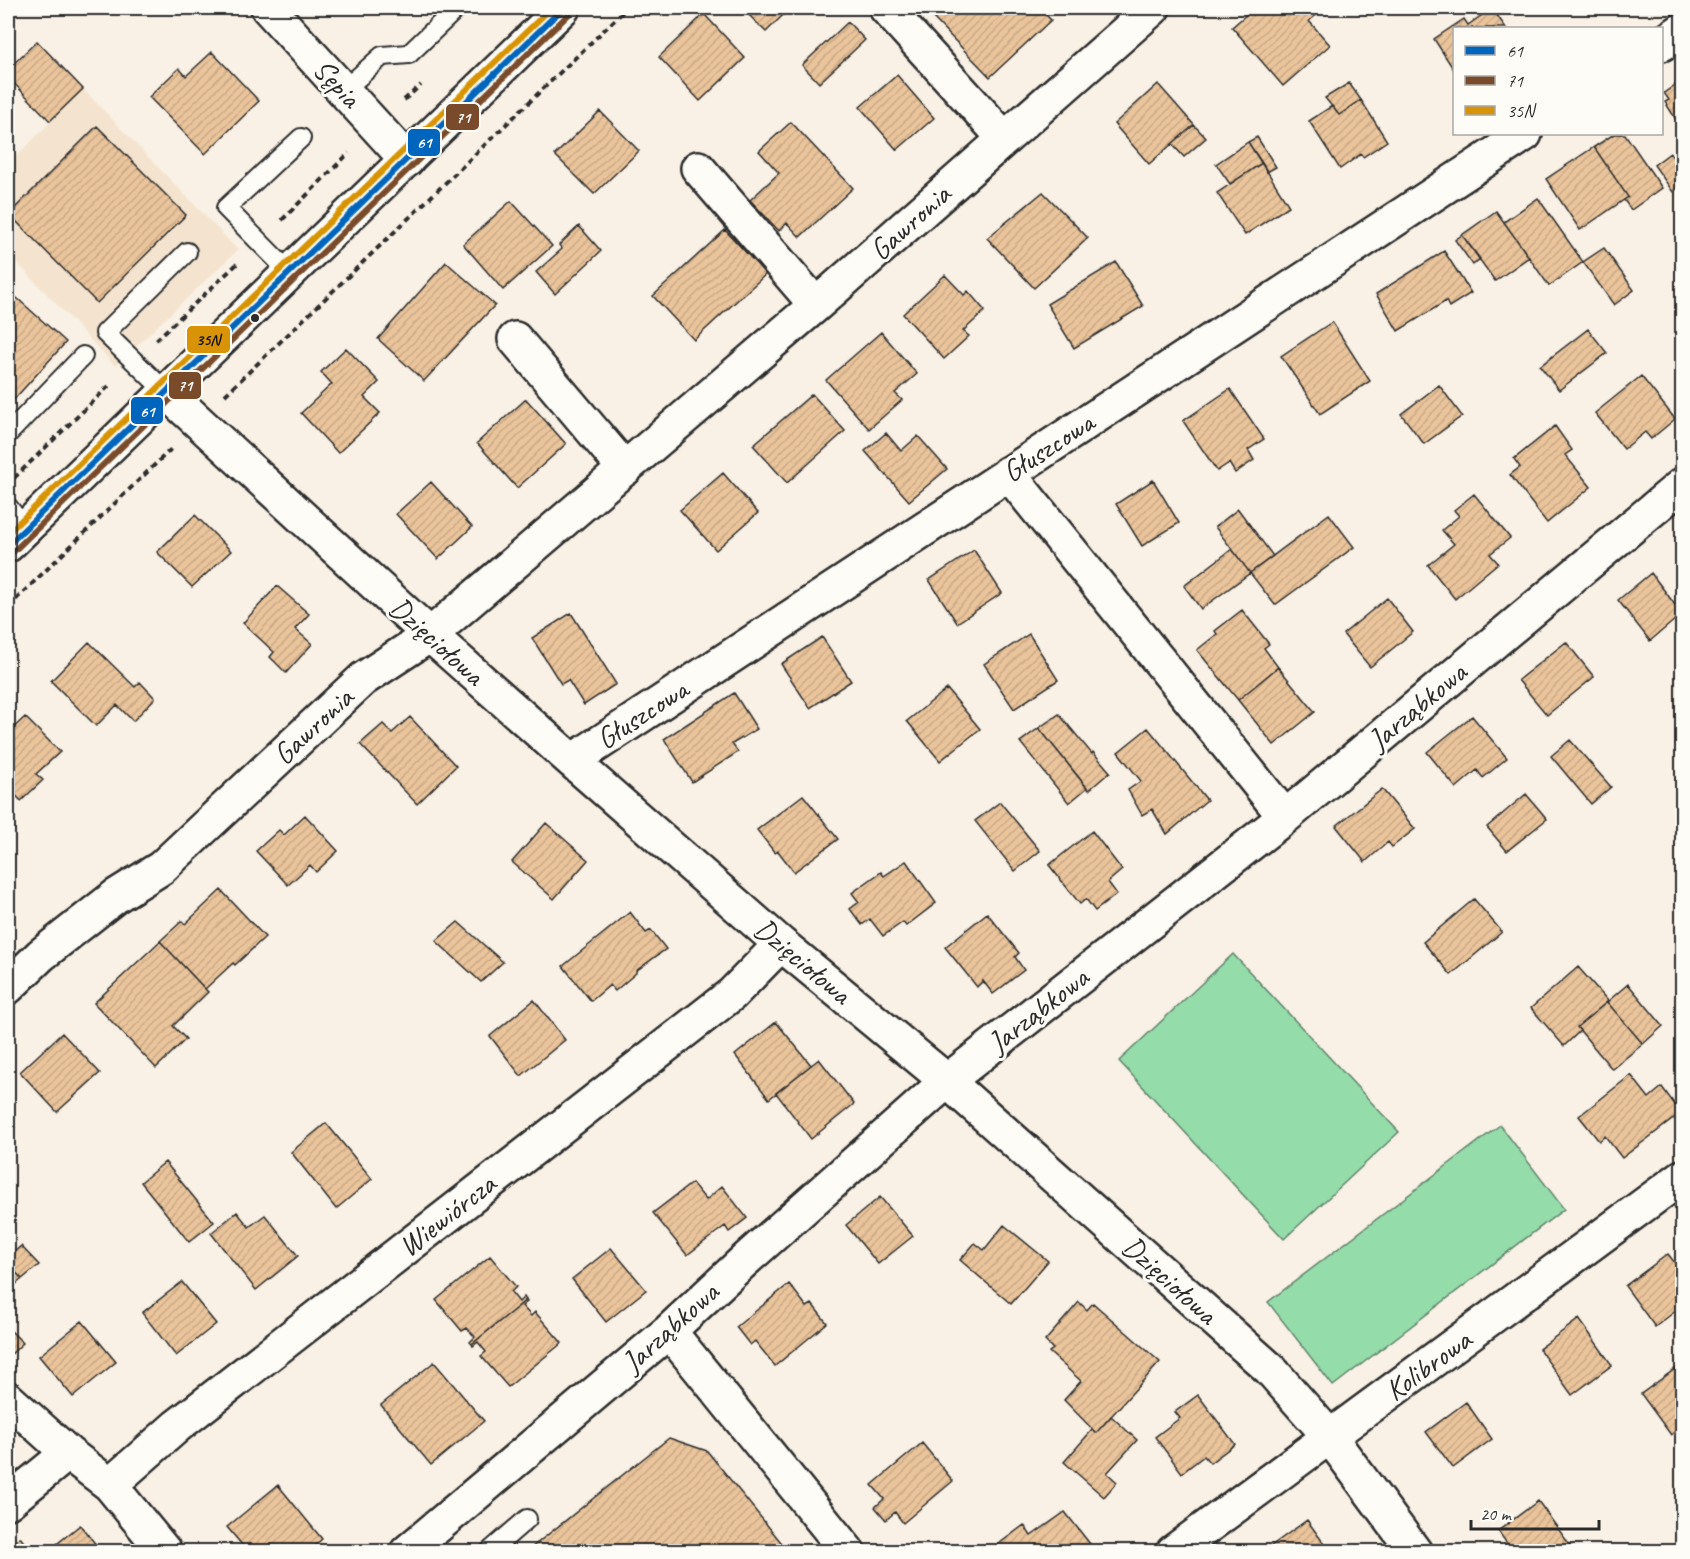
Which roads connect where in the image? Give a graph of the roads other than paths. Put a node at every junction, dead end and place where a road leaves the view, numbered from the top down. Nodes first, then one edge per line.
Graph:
1 (268, 8) edge
2 (456, 8) edge
3 (563, 8) edge
4 (886, 8) edge
5 (1153, 8) edge
6 (1683, 30) edge
7 (1663, 43) edge
8 (343, 90) junction
9 (1523, 135) edge
10 (301, 138) dead end
11 (1004, 138) junction
12 (407, 160) junction
13 (698, 168) dead end
14 (188, 252) dead end
15 (290, 273) junction
16 (816, 305) junction
17 (515, 339) dead end
18 (82, 356) dead end
19 (166, 392) junction
20 (8, 434) edge
21 (625, 469) junction
22 (1008, 473) junction
23 (1683, 485) edge
24 (13, 527) edge
25 (430, 635) junction
26 (572, 761) junction
27 (1285, 817) junction
28 (781, 944) junction
29 (8, 987) edge
30 (947, 1081) junction
31 (1683, 1177) edge
32 (669, 1331) junction
33 (8, 1399) edge
34 (1330, 1437) junction
35 (68, 1453) junction
36 (110, 1485) junction
37 (8, 1502) edge
38 (527, 1519) dead end
39 (165, 1551) edge
40 (408, 1551) edge
41 (489, 1551) edge
42 (848, 1551) edge
43 (1173, 1551) edge
44 (1415, 1551) edge

1 - 8 street, Sępia
2 - 8 lane
3 - 12 street
4 - 11 street
5 - 11 street, Gawronia
6 - 7 street
8 - 12 street, Sępia
9 - 22 street, Głuszcowa
10 - 15 lane
11 - 16 street, Gawronia
12 - 15 street
13 - 16 street
14 - 19 lane
15 - 19 street
16 - 21 street, Gawronia
17 - 21 street
18 - 20 lane
19 - 24 street
19 - 25 street, Dzięciołowa
21 - 25 street, Gawronia
22 - 26 street, Głuszcowa
22 - 27 street
23 - 27 street, Jarząbkowa
25 - 26 street, Dzięciołowa
25 - 29 street, Gawronia
26 - 28 street, Dzięciołowa
27 - 30 street, Jarząbkowa
28 - 30 street, Dzięciołowa
28 - 36 street, Wiewiórcza
30 - 32 street, Jarząbkowa
30 - 34 street, Dzięciołowa
31 - 34 street, Kolibrowa
32 - 40 street, Jarząbkowa
32 - 42 street
33 - 35 street
34 - 43 street, Kolibrowa
34 - 44 street, Dzięciołowa
35 - 36 street
35 - 37 street
36 - 39 street
38 - 41 lane

